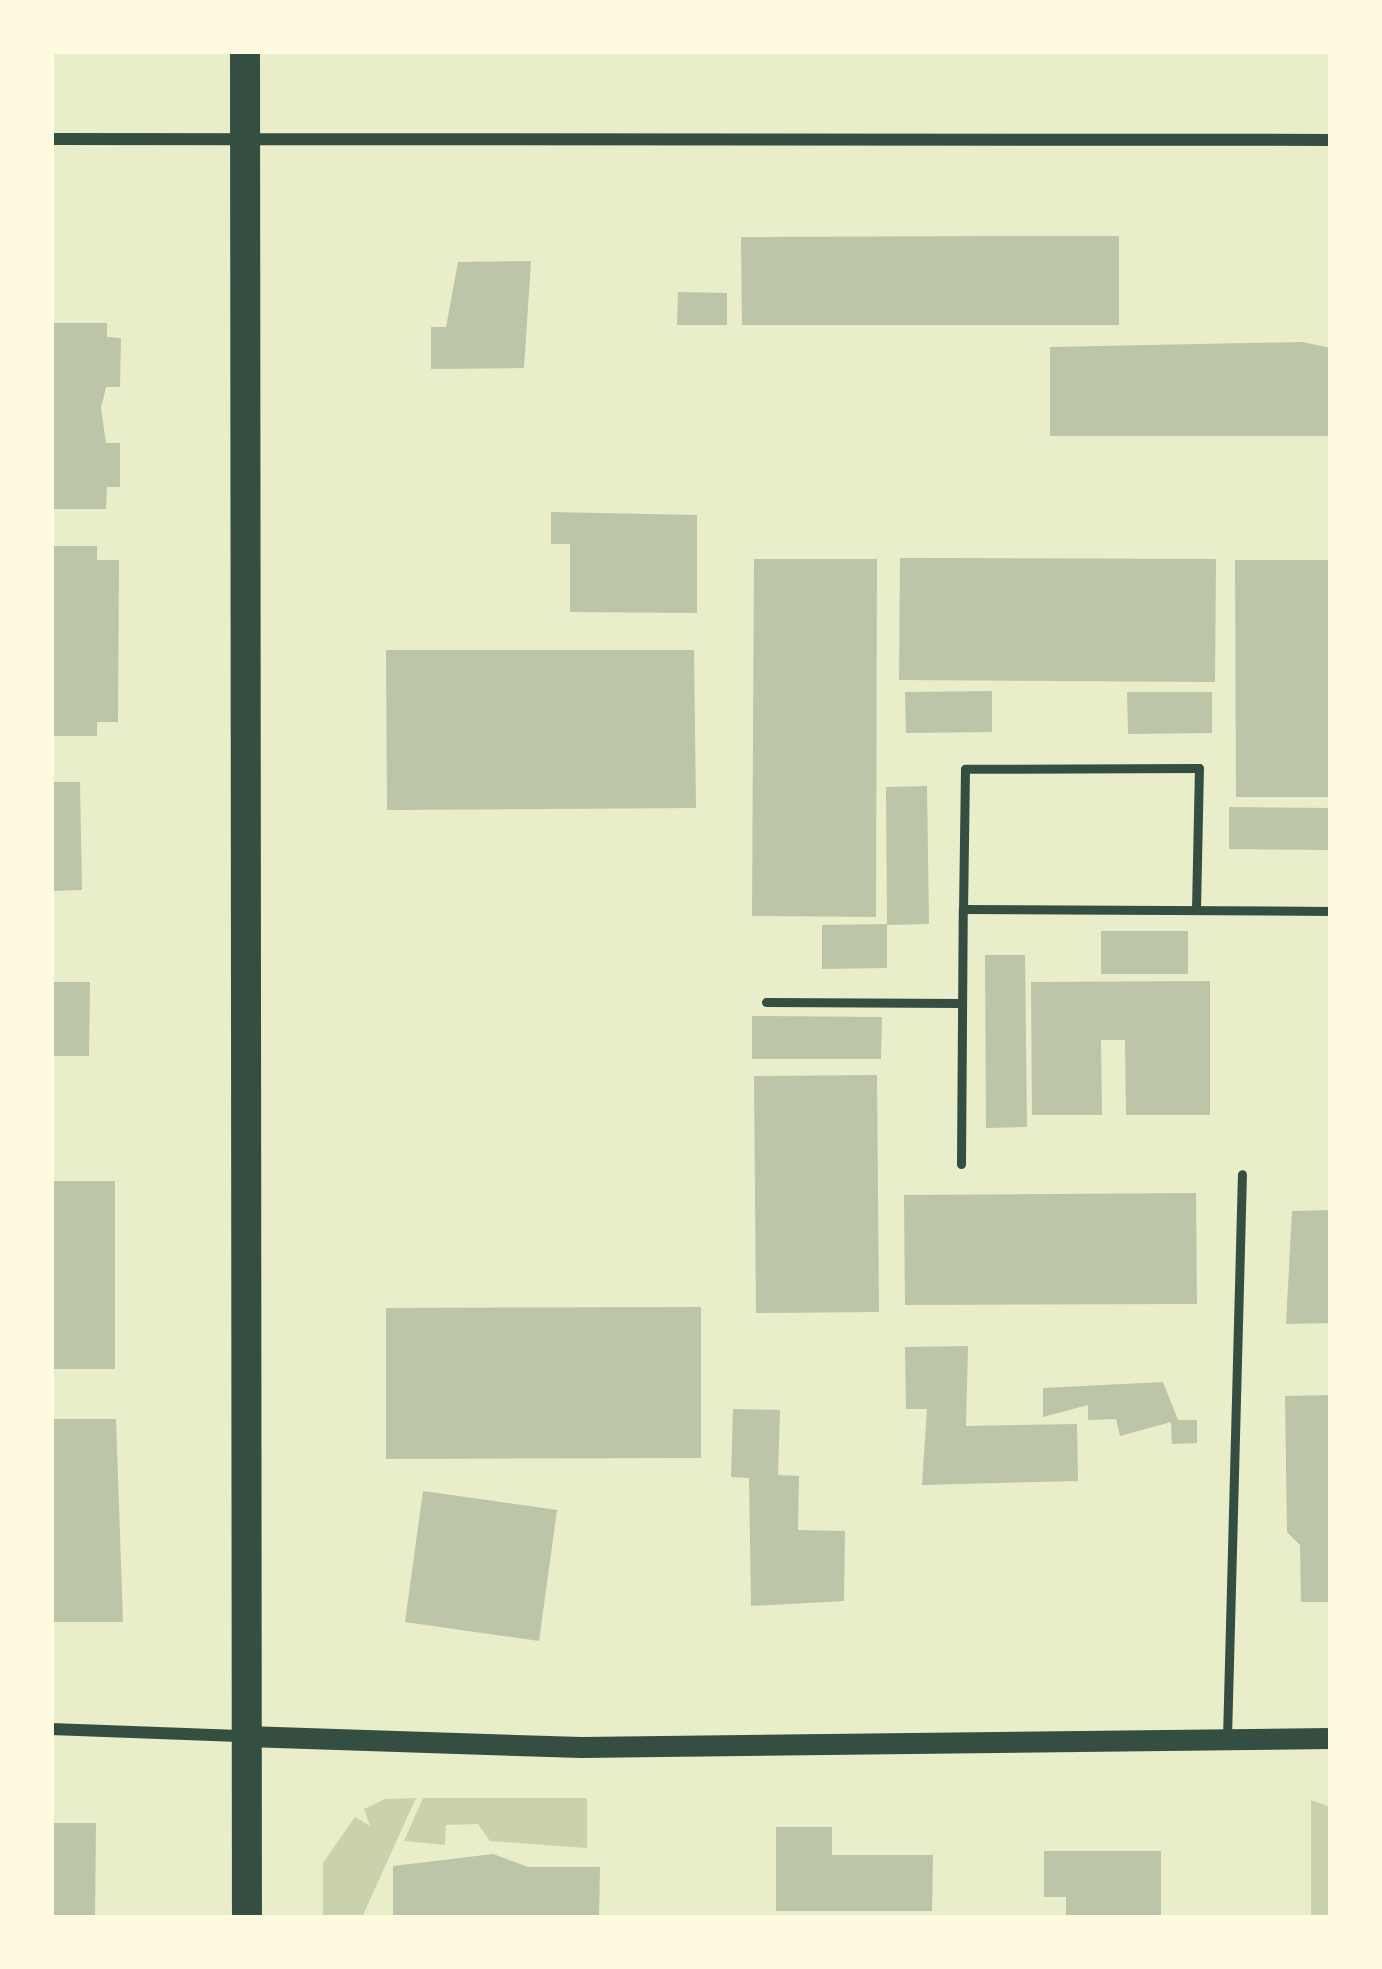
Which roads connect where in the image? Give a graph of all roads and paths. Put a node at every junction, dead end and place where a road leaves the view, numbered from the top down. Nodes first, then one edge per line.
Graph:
1 (245, 51) edge
2 (245, 138) junction
3 (51, 139) edge
4 (1331, 140) edge
5 (963, 909) junction
6 (1196, 909) junction
7 (1331, 911) edge
8 (766, 1002) dead end
9 (962, 1003) junction
10 (961, 1164) dead end
11 (1243, 1174) dead end
12 (51, 1729) edge
13 (247, 1736) junction
14 (1227, 1738) junction
15 (1331, 1738) edge
16 (247, 1918) edge

1 - 2 main road
2 - 3 street
2 - 4 street
2 - 13 main road
5 - 6 lane
5 - 6 lane
5 - 9 lane
6 - 7 lane
8 - 9 lane
9 - 10 lane
11 - 14 lane
12 - 13 street
13 - 14 street
13 - 16 main road
14 - 15 street

